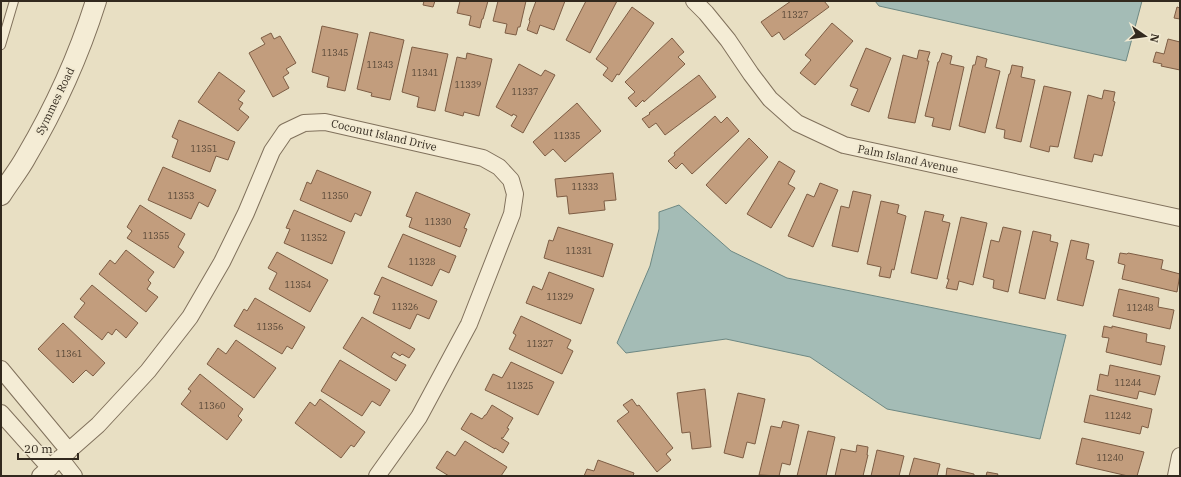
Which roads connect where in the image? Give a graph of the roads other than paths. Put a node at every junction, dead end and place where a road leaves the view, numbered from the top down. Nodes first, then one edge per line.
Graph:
1 (14, 1) edge
2 (96, 1) edge
3 (694, 1) edge
4 (1, 44) edge
5 (1, 195) edge
6 (1180, 218) edge
7 (1, 370) edge
8 (1, 413) edge
9 (1180, 456) edge
10 (55, 463) edge
11 (74, 476) edge
12 (377, 476) edge
13 (1176, 476) edge

1 - 4 lane
2 - 5 street, Symmes Road
3 - 6 street, Palm Island Avenue
7 - 10 street
8 - 10 street
9 - 13 street
10 - 11 street
10 - 12 street, Coconut Island Drive

